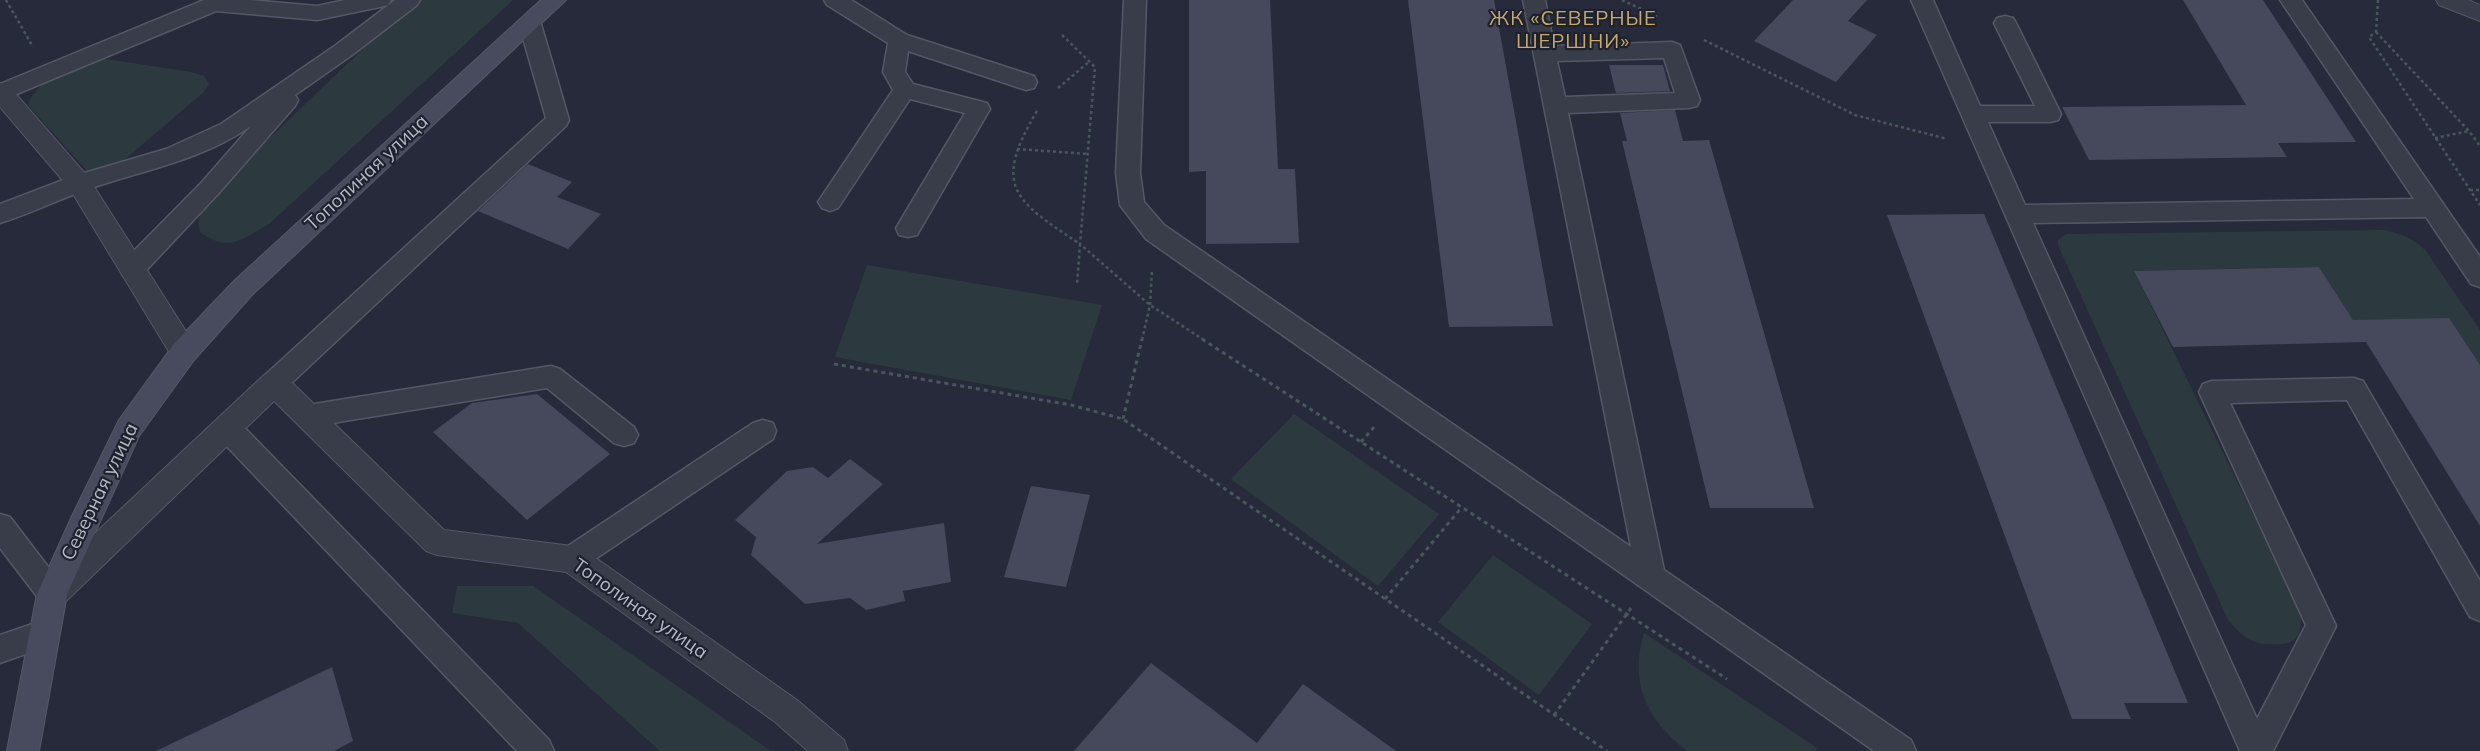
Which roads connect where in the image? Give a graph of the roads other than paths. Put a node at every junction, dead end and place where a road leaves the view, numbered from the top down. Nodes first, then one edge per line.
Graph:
1 (380, 0) edge
2 (409, 0) edge
3 (556, 0) edge
4 (835, 0) edge
5 (1135, 0) edge
6 (1534, 0) edge
7 (1922, 0) edge
8 (2292, 0) edge
9 (2447, 0) edge
10 (2480, 13) edge
11 (2005, 23) dead end
12 (530, 24) junction
13 (899, 40) junction
14 (1545, 54) junction
15 (307, 76) junction
16 (1026, 82) dead end
17 (905, 90) junction
18 (0, 92) edge
19 (1556, 104) junction
20 (1972, 114) junction
21 (79, 184) junction
22 (830, 202) dead end
23 (2434, 208) junction
24 (0, 214) edge
25 (2017, 214) junction
26 (908, 228) dead end
27 (132, 269) junction
28 (2480, 277) edge
29 (184, 352) junction
30 (274, 383) junction
31 (308, 416) junction
32 (226, 428) junction
33 (763, 431) dead end
34 (624, 435) dead end
35 (0, 526) edge
36 (572, 559) junction
37 (1652, 580) junction
38 (52, 594) junction
39 (2480, 608) edge
40 (44, 634) junction
41 (0, 649) edge
42 (23, 751) edge
43 (538, 751) edge
44 (832, 751) edge
45 (1900, 751) edge
46 (2257, 751) edge

1 - 18 lane
2 - 15 lane
3 - 12 main road, Тополиная улица
4 - 13 lane
5 - 37 lane
6 - 14 lane
7 - 20 lane
8 - 23 lane
9 - 10 street
11 - 20 lane
12 - 29 main road, Тополиная улица
12 - 30 lane
13 - 16 lane
13 - 17 lane
14 - 19 lane
14 - 19 lane
15 - 21 lane
15 - 27 lane
17 - 22 lane
17 - 26 lane
18 - 21 street
19 - 37 lane
20 - 25 lane
21 - 24 lane
21 - 27 street
23 - 25 lane
23 - 28 lane
25 - 46 lane
27 - 29 street
29 - 38 main road, Северная улица
30 - 31 street, Тополиная улица
30 - 32 street
31 - 34 lane
31 - 36 street, Тополиная улица
32 - 38 street
32 - 43 lane
33 - 36 lane
35 - 38 lane
36 - 44 street, Тополиная улица
37 - 45 lane
38 - 40 main road, Северная улица
39 - 46 lane
40 - 41 lane
40 - 42 main road, Северная улица

